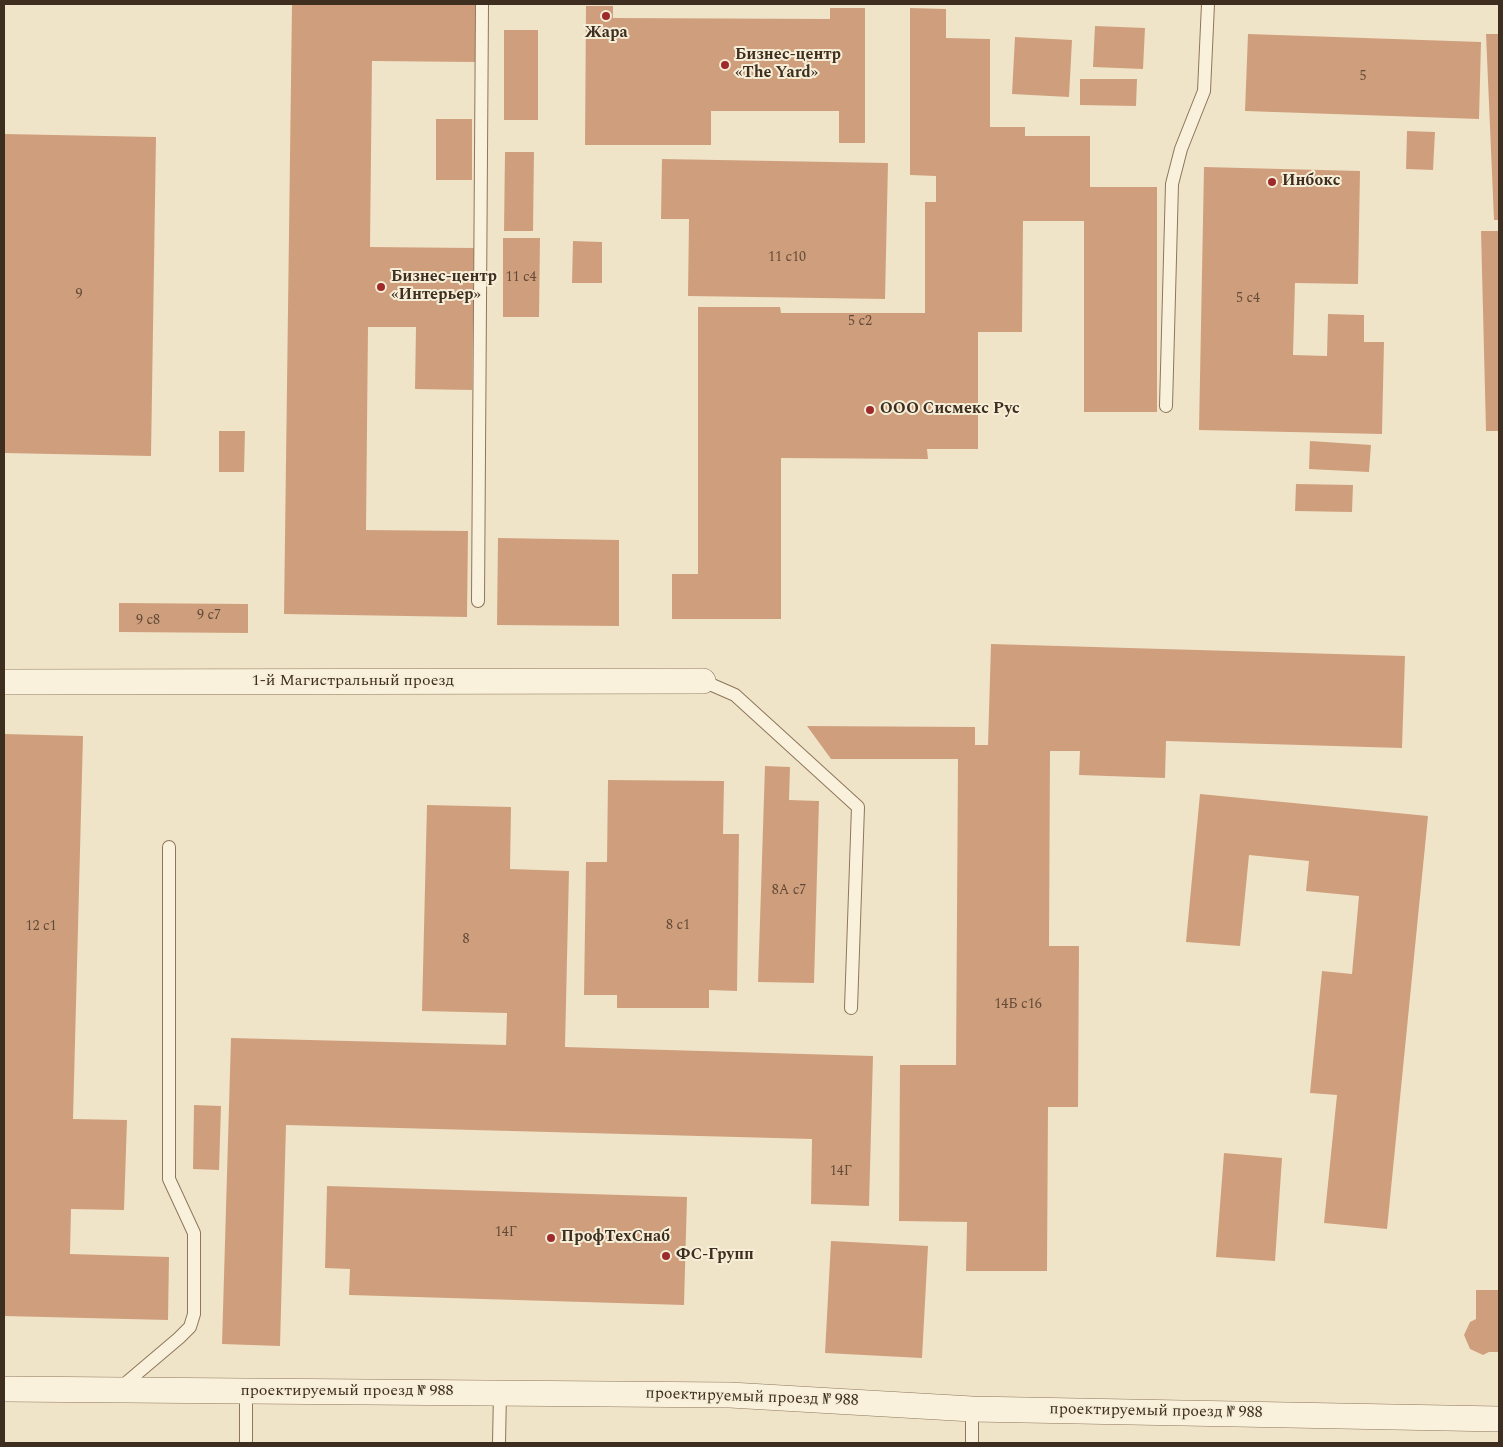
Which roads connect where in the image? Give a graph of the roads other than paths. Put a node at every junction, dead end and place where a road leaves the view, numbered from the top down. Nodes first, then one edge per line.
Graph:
1 (482, 4) edge
2 (1208, 4) edge
3 (1166, 406) dead end
4 (478, 601) dead end
5 (703, 681) joint
6 (4, 682) edge
7 (169, 846) dead end
8 (851, 1008) dead end
9 (4, 1389) edge
10 (116, 1391) junction
11 (246, 1392) junction
12 (500, 1392) junction
13 (972, 1409) junction
14 (1499, 1418) edge
15 (246, 1443) edge
16 (499, 1443) edge
17 (972, 1443) edge

1 - 4 lane
2 - 3 lane
5 - 6 street, 1-й Магистральный проезд
5 - 8 lane
7 - 10 lane
9 - 10 street, проектируемый проезд № 988
10 - 11 street, проектируемый проезд № 988
11 - 12 street, проектируемый проезд № 988
11 - 15 lane
12 - 13 street, проектируемый проезд № 988
12 - 16 lane
13 - 14 street, проектируемый проезд № 988
13 - 17 lane

